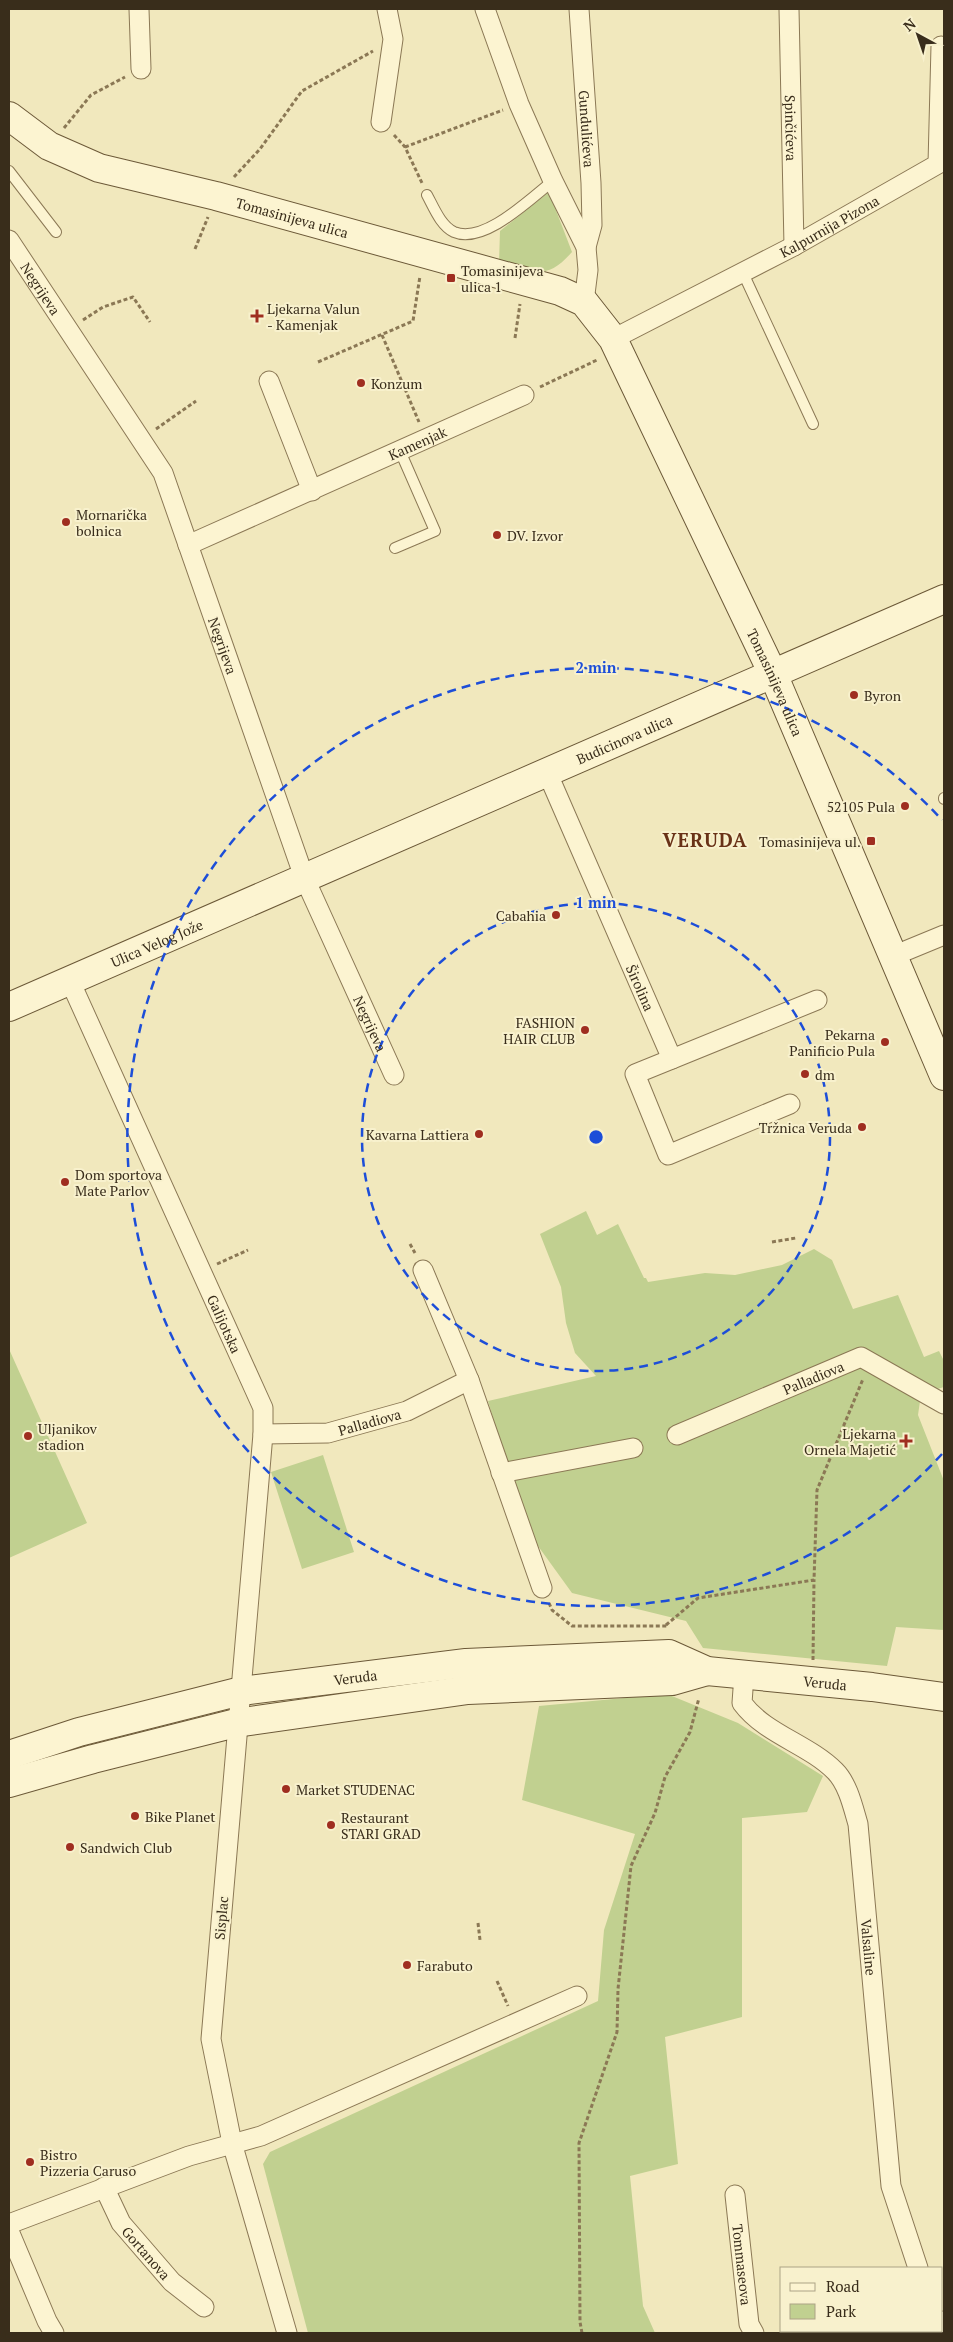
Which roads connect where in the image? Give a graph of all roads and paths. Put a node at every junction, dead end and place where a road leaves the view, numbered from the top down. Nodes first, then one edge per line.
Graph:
1 (139, 9) edge
2 (387, 9) edge
3 (485, 9) edge
4 (579, 9) edge
5 (789, 9) edge
6 (393, 39) junction
7 (941, 46) dead end
8 (141, 69) joint
9 (519, 104) junction
10 (9, 116) edge
11 (381, 122) joint
12 (50, 146) junction
13 (405, 148) junction
14 (9, 171) edge
15 (552, 181) junction
16 (427, 195) joint
17 (216, 196) junction
18 (56, 232) dead end
19 (9, 240) edge
20 (794, 246) junction
21 (586, 247) junction
22 (195, 249) dead end
23 (423, 253) junction
24 (743, 273) junction
25 (523, 282) junction
26 (584, 302) junction
27 (103, 307) dead end
28 (150, 322) dead end
29 (382, 335) junction
30 (514, 338) dead end
31 (616, 344) junction
32 (318, 362) dead end
33 (269, 381) dead end
34 (524, 395) joint
35 (196, 401) dead end
36 (167, 421) dead end
37 (813, 424) dead end
38 (426, 439) junction
39 (400, 451) junction
40 (312, 491) junction
41 (188, 545) junction
42 (395, 548) dead end
43 (944, 599) edge
44 (773, 674) junction
45 (547, 772) junction
46 (304, 878) junction
47 (944, 935) edge
48 (893, 956) junction
49 (70, 981) junction
50 (817, 1000) dead end
51 (9, 1007) edge
52 (672, 1059) junction
53 (942, 1064) edge
54 (394, 1074) dead end
55 (790, 1104) dead end
56 (796, 1238) dead end
57 (772, 1242) dead end
58 (248, 1250) dead end
59 (423, 1270) dead end
60 (201, 1272) junction
61 (870, 1362) junction
62 (469, 1380) junction
63 (944, 1404) edge
64 (263, 1434) junction
65 (677, 1435) dead end
66 (633, 1448) dead end
67 (501, 1473) junction
68 (814, 1580) junction
69 (542, 1588) joint
70 (666, 1625) junction
71 (669, 1654) junction
72 (707, 1671) junction
73 (744, 1675) junction
74 (813, 1681) junction
75 (241, 1691) junction
76 (944, 1697) edge
77 (236, 1723) junction
78 (9, 1755) edge
79 (9, 1783) edge
80 (478, 1923) dead end
81 (480, 1940) dead end
82 (497, 1981) dead end
83 (577, 1996) dead end
84 (515, 2023) junction
85 (232, 2144) junction
86 (104, 2187) junction
87 (735, 2195) dead end
88 (9, 2224) edge
89 (9, 2231) edge
90 (918, 2267) edge
91 (204, 2307) dead end
92 (54, 2333) edge
93 (287, 2333) edge
94 (582, 2333) edge
95 (754, 2333) edge

1 - 8 street
2 - 6 street
3 - 9 street
4 - 21 street, Gundulićeva
5 - 20 street, Spinčićeva
6 - 11 street
6 - 17 path
7 - 20 street, Kalpurnija Pizona
8 - 12 path
9 - 13 path
9 - 15 street
10 - 12 main road, Tomasinijeva ulica
11 - 13 path
12 - 17 main road, Tomasinijeva ulica
13 - 16 path
14 - 18 lane
15 - 16 lane
15 - 21 street
17 - 22 path
17 - 23 main road, Tomasinijeva ulica
19 - 41 street, Negrijeva
20 - 24 street, Kalpurnija Pizona
21 - 26 street
23 - 25 main road, Tomasinijeva ulica
23 - 29 path
24 - 31 street, Kalpurnija Pizona
24 - 37 lane
25 - 26 main road, Tomasinijeva ulica
25 - 30 path
26 - 31 main road, Tomasinijeva ulica
27 - 28 path
29 - 32 path
29 - 38 path
31 - 34 path
31 - 44 main road, Tomasinijeva ulica
33 - 40 street
34 - 38 street, Kamenjak
35 - 36 path
38 - 39 street, Kamenjak
39 - 40 street, Kamenjak
39 - 42 lane
40 - 41 street, Kamenjak
41 - 46 street, Negrijeva
43 - 44 main road, Budicinova ulica
44 - 45 main road, Budicinova ulica
44 - 48 main road, Tomasinijeva ulica
45 - 46 main road, Budicinova ulica
45 - 52 street, Širolina
46 - 49 main road, Ulica Velog Jože
46 - 54 street, Negrijeva
47 - 48 street
48 - 53 main road, Tomasinijeva ulica
49 - 51 main road, Ulica Velog Jože
49 - 60 street, Galijotska
50 - 52 street
52 - 55 street
56 - 57 path
58 - 60 path
59 - 62 street
60 - 64 street, Galijotska
61 - 63 street
61 - 65 street, Palladiova
61 - 68 path
62 - 64 street, Palladiova
62 - 67 street
64 - 75 street, Galijotska
66 - 67 street
67 - 69 street
68 - 70 path
68 - 74 path
69 - 70 path
70 - 71 path
71 - 72 main road, Veruda
71 - 75 main road, Veruda
72 - 73 main road, Veruda
72 - 77 main road, Veruda
72 - 94 path
73 - 74 main road, Veruda
73 - 90 street, Valsaline
74 - 76 main road, Veruda
75 - 77 street, Sisplac
75 - 78 main road, Veruda
77 - 79 main road, Veruda
77 - 85 street, Sisplac
80 - 81 path
82 - 84 path
83 - 84 street
84 - 85 street
85 - 86 street
85 - 93 street, Sisplac
86 - 88 street
86 - 91 street, Gortanova
87 - 95 street, Tommaseova
89 - 92 street

